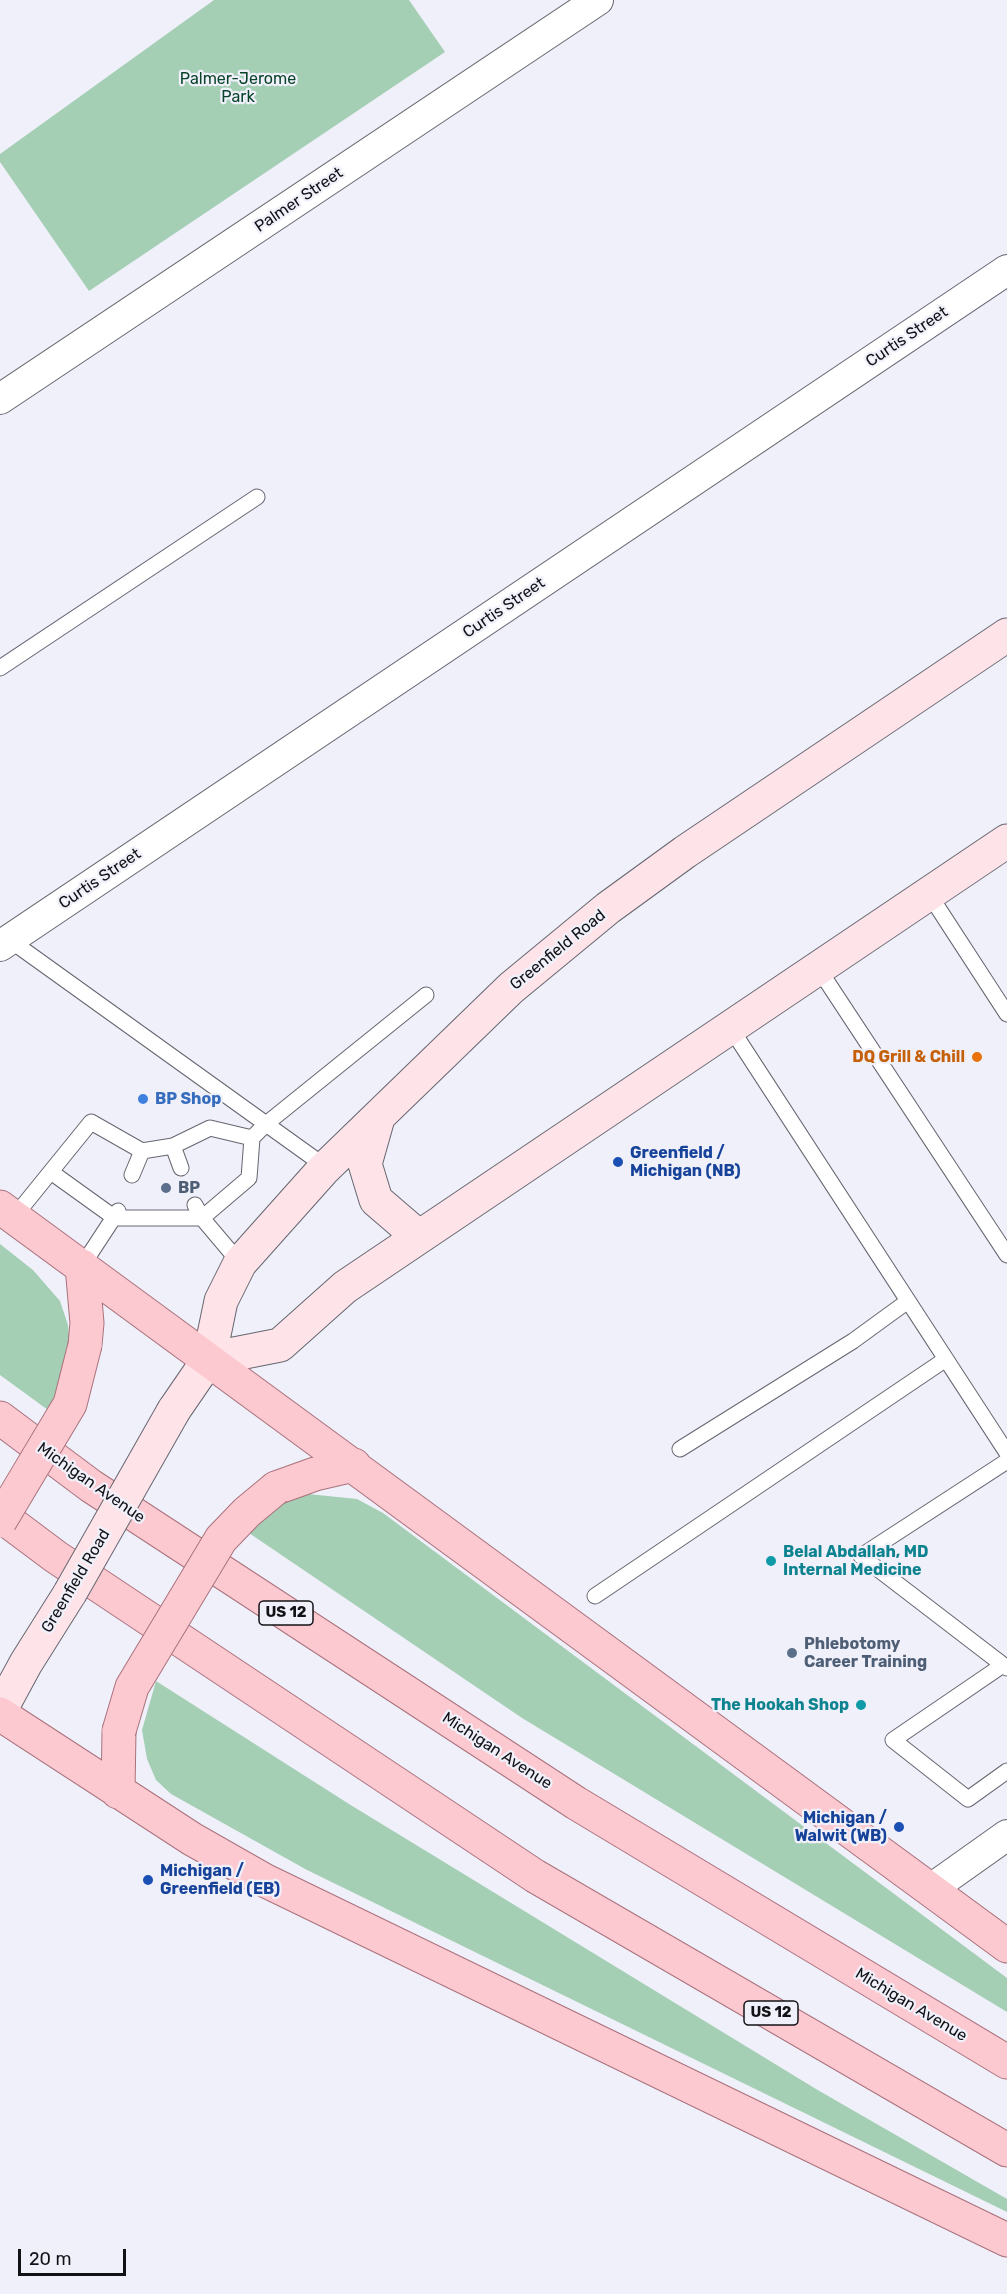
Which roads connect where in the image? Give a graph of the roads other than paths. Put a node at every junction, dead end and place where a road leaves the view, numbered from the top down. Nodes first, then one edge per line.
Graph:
1 (598, 0) edge
2 (1007, 270) edge
3 (0, 399) edge
4 (257, 497) dead end
5 (1007, 635) edge
6 (0, 668) edge
7 (1004, 850) edge
8 (929, 894) junction
9 (3, 939) edge
10 (818, 969) junction
11 (426, 995) dead end
12 (1007, 1014) edge
13 (730, 1028) junction
14 (378, 1116) junction
15 (266, 1124) junction
16 (252, 1138) junction
17 (173, 1146) junction
18 (142, 1151) junction
19 (326, 1167) junction
20 (181, 1168) dead end
21 (51, 1172) junction
22 (132, 1175) dead end
23 (198, 1211) junction
24 (7, 1212) edge
25 (116, 1214) junction
26 (419, 1237) junction
27 (1007, 1255) edge
28 (240, 1263) junction
29 (81, 1266) junction
30 (908, 1301) junction
31 (209, 1359) junction
32 (946, 1359) junction
33 (0, 1418) edge
34 (680, 1449) dead end
35 (1007, 1453) edge
36 (1007, 1461) edge
37 (354, 1465) junction
38 (0, 1515) edge
39 (0, 1521) edge
40 (595, 1596) dead end
41 (1005, 1667) edge
42 (0, 1712) edge
43 (1007, 1771) edge
44 (118, 1792) junction
45 (1007, 1835) edge
46 (931, 1889) junction
47 (1007, 1946) edge
48 (1007, 2062) edge
49 (1007, 2150) edge
50 (1007, 2240) edge

1 - 3 street, Palmer Street
2 - 9 street, Curtis Street
4 - 6 lane
5 - 14 main road, Greenfield Road
7 - 8 main road
8 - 10 main road
8 - 12 lane
9 - 15 lane
10 - 13 main road
10 - 27 lane
11 - 15 lane
13 - 26 main road
13 - 30 lane
14 - 19 main road, Greenfield Road
14 - 26 main road
15 - 16 lane
15 - 19 lane
16 - 17 lane
16 - 23 lane
17 - 18 lane
17 - 20 lane
18 - 21 lane
18 - 22 lane
19 - 28 main road, Greenfield Road
21 - 24 lane
21 - 25 lane
23 - 25 lane
23 - 28 lane
24 - 29 main road
25 - 29 lane
26 - 31 main road
28 - 31 main road, Greenfield Road
29 - 31 main road
29 - 39 main road, bridge
30 - 32 lane
30 - 34 lane
31 - 37 main road
31 - 42 main road, Greenfield Road, bridge
32 - 35 lane
32 - 40 lane
33 - 48 main road, Michigan Avenue / US 12
36 - 41 lane
37 - 44 main road, bridge
37 - 46 main road
38 - 49 main road, US 12
41 - 43 lane
42 - 44 main road
44 - 50 main road
45 - 46 street
46 - 47 main road

